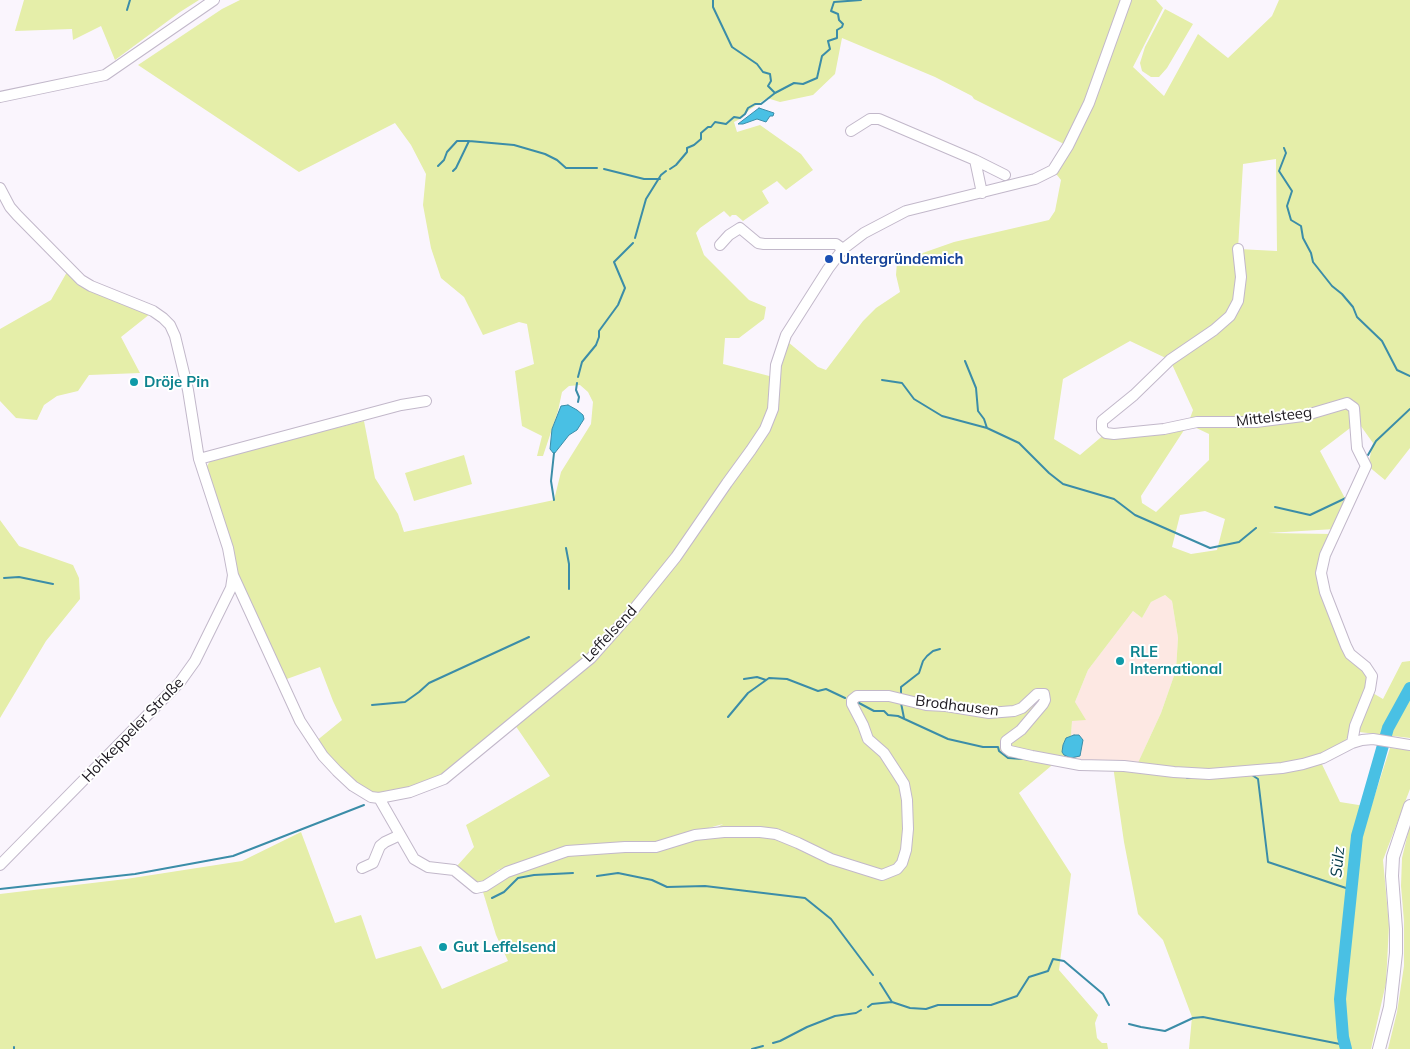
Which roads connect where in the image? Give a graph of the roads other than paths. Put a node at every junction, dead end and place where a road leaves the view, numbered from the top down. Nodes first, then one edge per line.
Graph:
1 (214, 0) edge
2 (1126, 0) edge
3 (0, 98) edge
4 (851, 130) dead end
5 (975, 160) junction
6 (1005, 175) dead end
7 (0, 188) edge
8 (982, 193) junction
9 (720, 245) dead end
10 (843, 249) junction
11 (1238, 249) dead end
12 (426, 401) dead end
13 (200, 459) junction
14 (233, 575) junction
15 (1352, 743) junction
16 (1406, 744) edge
17 (379, 798) junction
18 (1410, 806) edge
19 (400, 835) junction
20 (0, 865) edge
21 (362, 868) dead end
22 (1379, 1049) edge

1 - 3 street
2 - 8 street
4 - 5 street
5 - 6 street
5 - 8 street
7 - 13 street, Hohkeppeler Straße
8 - 10 street
9 - 10 street
10 - 17 street, Leffelsend
11 - 15 street, Mittelsteeg
12 - 13 street
13 - 14 street, Hohkeppeler Straße
14 - 17 street
14 - 20 street, Hohkeppeler Straße
15 - 16 street, Brodhausen
15 - 19 street, Brodhausen
17 - 19 street
18 - 22 main road
19 - 21 street

